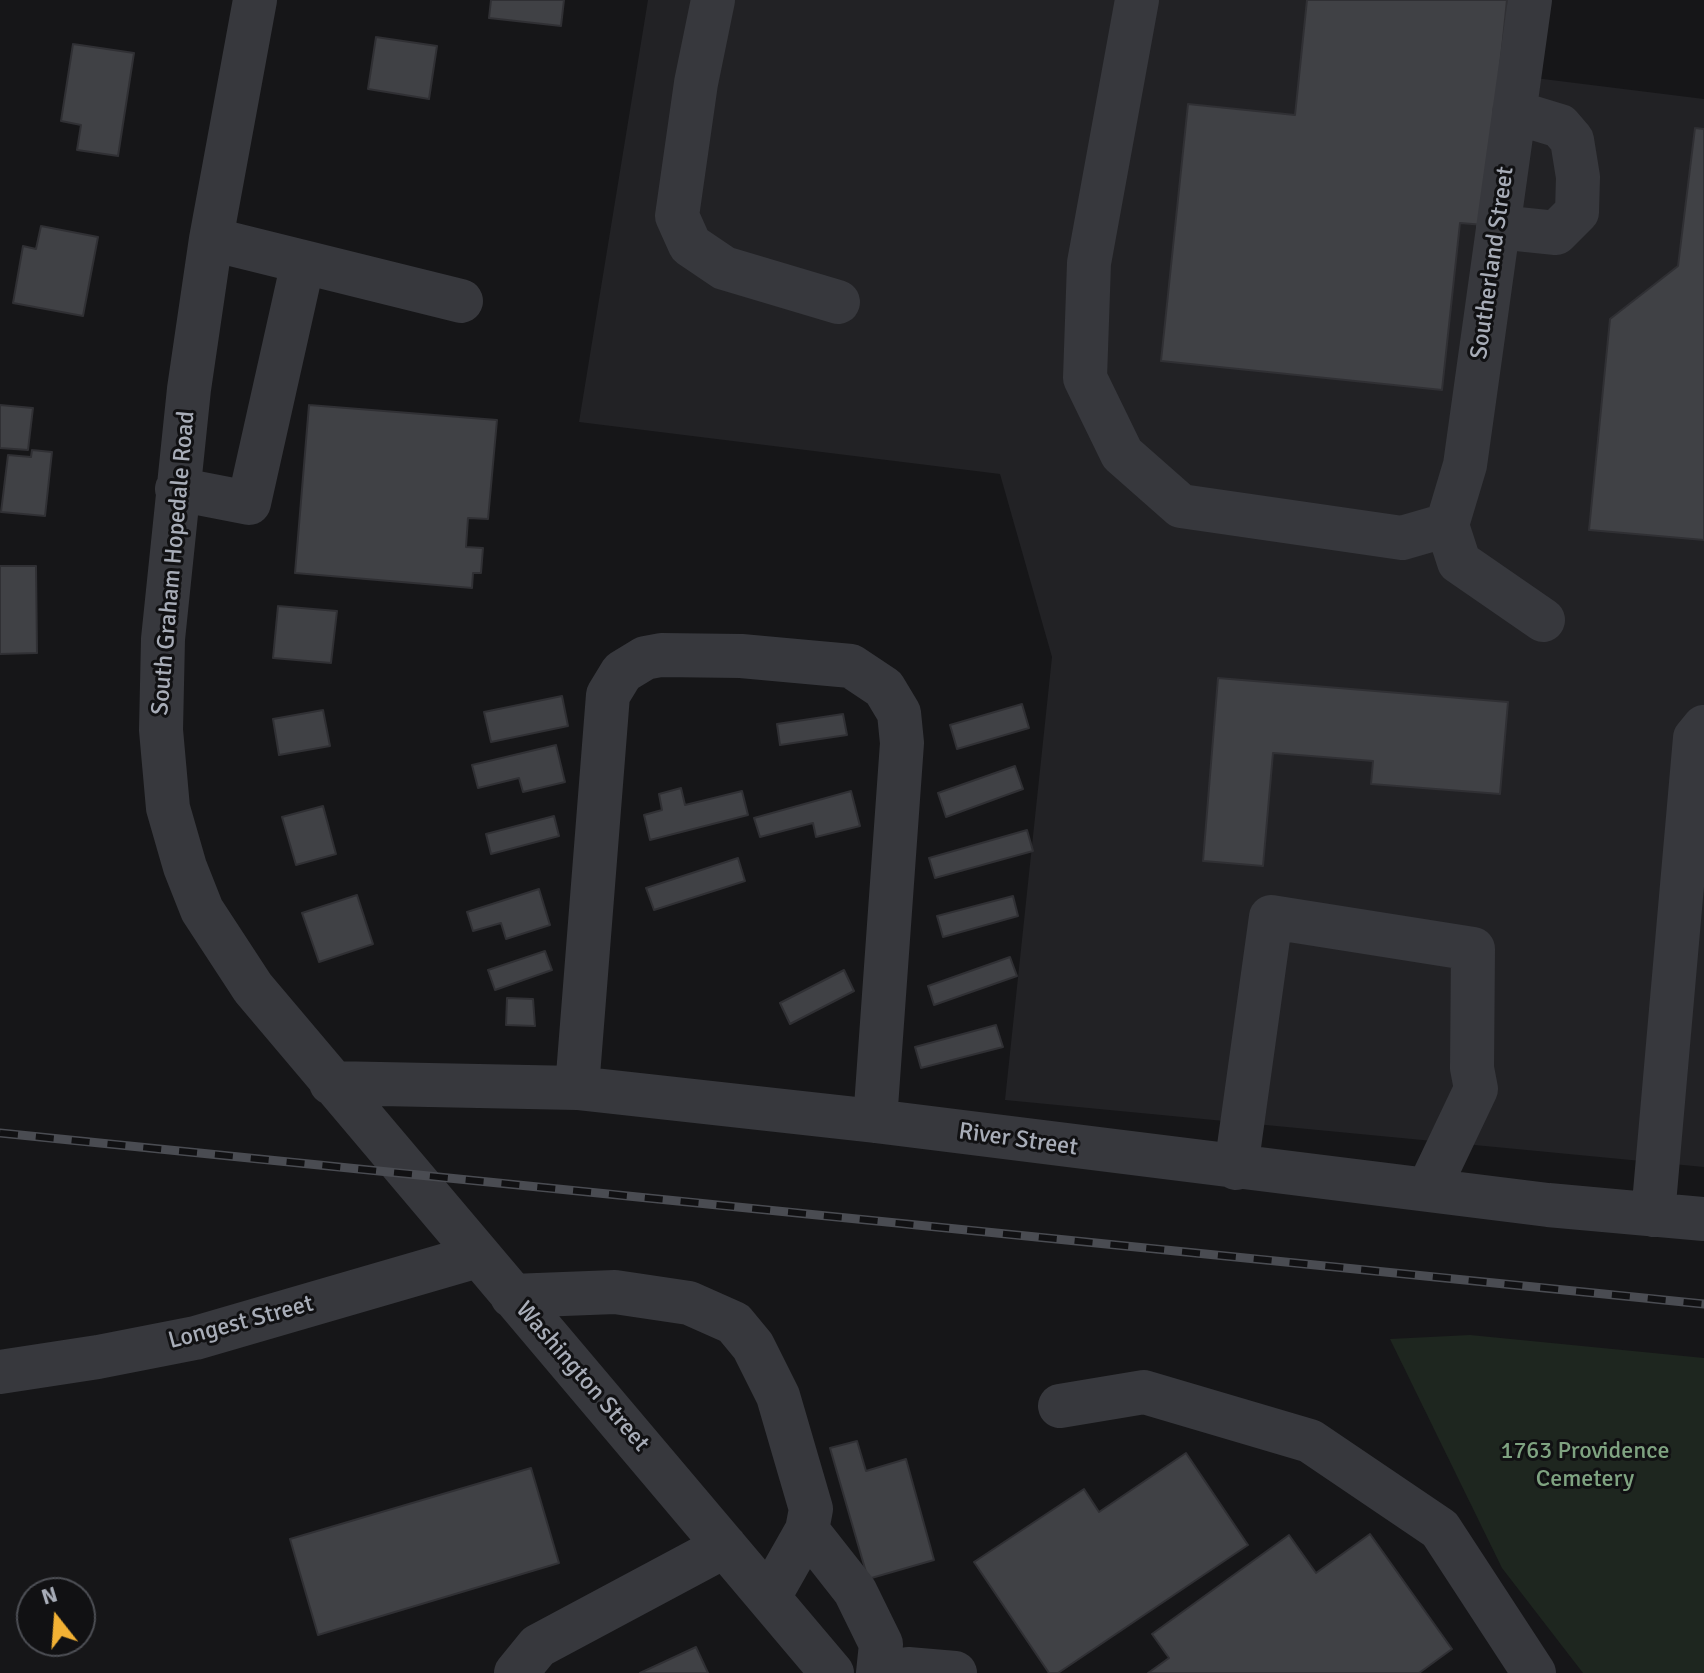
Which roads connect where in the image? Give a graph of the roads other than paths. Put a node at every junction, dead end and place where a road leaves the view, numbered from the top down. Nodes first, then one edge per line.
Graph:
1 (255, 0) edge
2 (713, 0) edge
3 (1137, 0) edge
4 (1530, 0) edge
5 (1514, 112) junction
6 (1498, 227) junction
7 (211, 239) junction
8 (298, 261) junction
9 (461, 301) dead end
10 (838, 302) dead end
11 (177, 489) junction
12 (1447, 525) junction
13 (1543, 620) dead end
14 (1704, 727) edge
15 (331, 1083) junction
16 (577, 1088) junction
17 (875, 1121) junction
18 (1236, 1168) junction
19 (1428, 1190) junction
20 (1653, 1215) junction
21 (1704, 1219) edge
22 (477, 1256) junction
23 (512, 1296) junction
24 (0, 1372) edge
25 (1060, 1406) dead end
26 (807, 1530) junction
27 (725, 1546) junction
28 (769, 1597) junction
29 (1529, 1667) edge
30 (516, 1673) edge
31 (832, 1673) edge
32 (878, 1673) edge
33 (894, 1673) edge
34 (955, 1673) edge

1 - 7 street, South Graham Hopedale Road
2 - 10 street
3 - 12 street
4 - 5 street, Southerland Street
5 - 6 street, Southerland Street
5 - 6 street
6 - 12 street, Southerland Street
7 - 8 street
7 - 11 street, South Graham Hopedale Road
8 - 9 street
8 - 11 street
11 - 15 street, South Graham Hopedale Road
12 - 13 street
14 - 20 street
15 - 16 street, River Street
15 - 22 street, Washington Street
16 - 17 street, River Street
16 - 17 street
17 - 18 street, River Street
18 - 19 street, River Street
18 - 19 street
19 - 20 street, River Street
20 - 21 street, River Street
22 - 23 street, Washington Street
22 - 24 street, Longest Street
23 - 26 street
23 - 27 street, Washington Street
25 - 29 street
26 - 28 street
26 - 32 street
27 - 28 street, Washington Street
27 - 30 street
28 - 31 street, Washington Street
33 - 34 street

